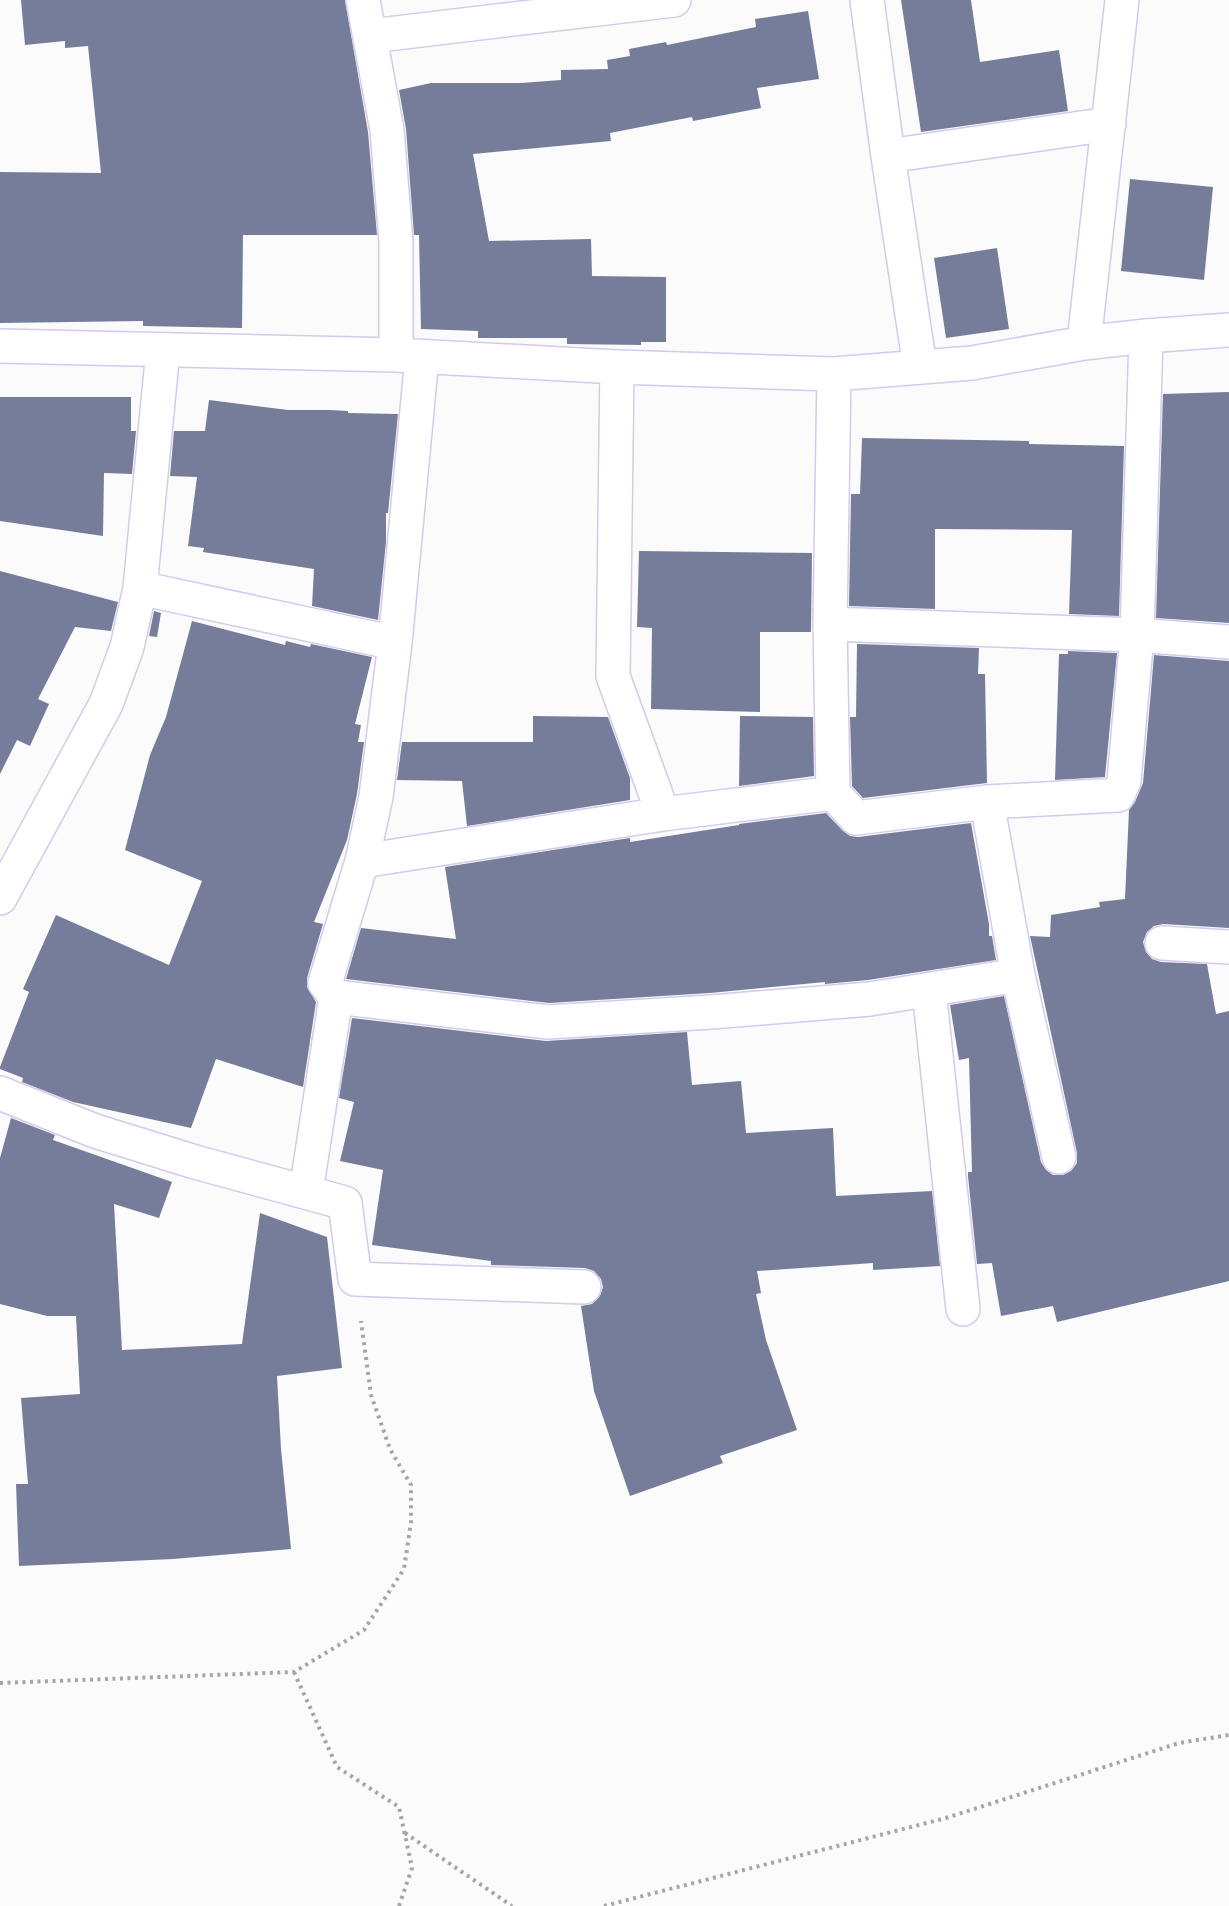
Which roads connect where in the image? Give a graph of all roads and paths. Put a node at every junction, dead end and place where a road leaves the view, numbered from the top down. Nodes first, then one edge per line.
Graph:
1 (363, 0) edge
2 (674, 0) edge
3 (867, 0) edge
4 (1122, 0) edge
5 (371, 36) junction
6 (1109, 124) junction
7 (888, 156) junction
8 (1229, 330) edge
9 (1146, 336) junction
10 (1084, 343) junction
11 (0, 346) edge
12 (163, 350) junction
13 (409, 356) junction
14 (617, 367) junction
15 (920, 367) junction
16 (834, 374) junction
17 (140, 588) junction
18 (830, 624) junction
19 (1137, 635) junction
20 (1229, 642) edge
21 (395, 643) junction
22 (833, 793) junction
23 (987, 802) junction
24 (663, 814) junction
25 (362, 861) junction
26 (0, 898) edge
27 (1162, 943) dead end
28 (1229, 947) edge
29 (1018, 975) junction
30 (929, 990) junction
31 (336, 997) junction
32 (0, 1092) edge
33 (1059, 1157) dead end
34 (306, 1192) junction
35 (355, 1279) junction
36 (584, 1287) dead end
37 (963, 1309) dead end
38 (294, 1672) junction
39 (0, 1683) edge
40 (1229, 1735) edge
41 (405, 1832) junction
42 (399, 1906) edge
43 (512, 1906) edge
44 (603, 1906) edge

1 - 5 street
2 - 5 street
3 - 7 street
4 - 6 street
5 - 13 street
6 - 7 street
6 - 10 street
7 - 15 street
8 - 9 street
9 - 10 street
9 - 19 street
10 - 15 street
11 - 12 street
12 - 13 street
12 - 17 street
13 - 14 street
13 - 21 street
14 - 16 street
14 - 24 street
15 - 16 street
16 - 18 street
17 - 21 street
17 - 26 street
18 - 19 street
18 - 22 street
19 - 20 street
19 - 23 street
21 - 25 street
22 - 23 street
22 - 24 street
23 - 29 street
24 - 25 street
25 - 31 street
27 - 28 street
29 - 30 street
29 - 33 street
30 - 31 street
30 - 37 street
31 - 34 street
32 - 34 street
34 - 35 street
35 - 36 street
35 - 38 path
38 - 39 path
38 - 41 path
40 - 44 path
41 - 42 path
41 - 43 path

